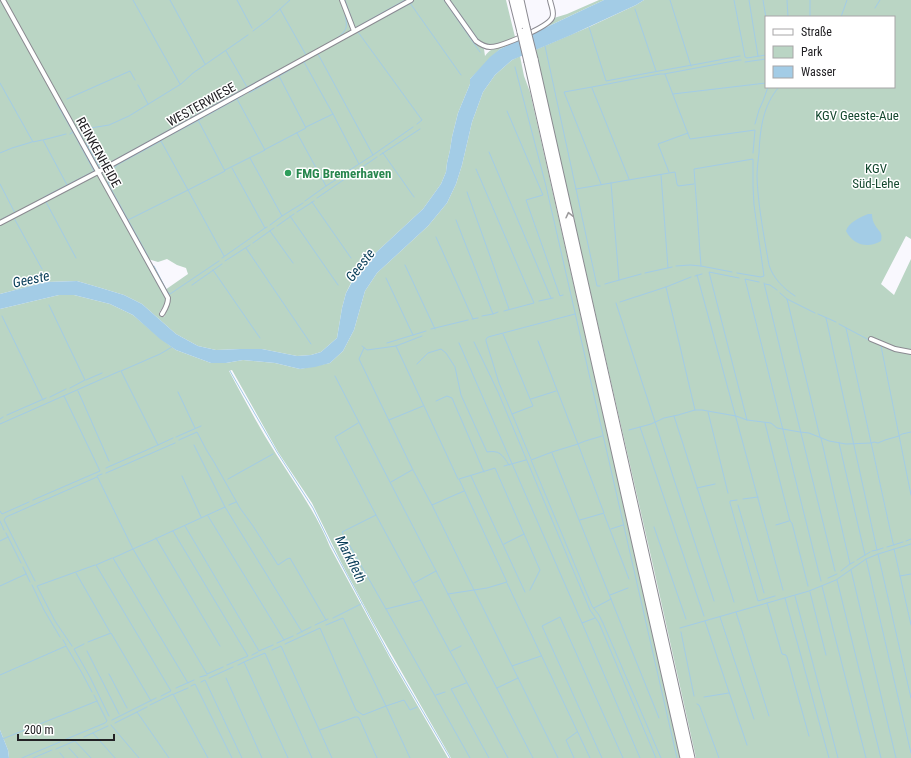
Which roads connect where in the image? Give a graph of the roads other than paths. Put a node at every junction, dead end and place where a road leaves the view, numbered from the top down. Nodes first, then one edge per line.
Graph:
1 (3, 0) edge
2 (342, 0) edge
3 (411, 0) edge
4 (447, 0) edge
5 (513, 0) edge
6 (520, 0) edge
7 (550, 0) edge
8 (524, 29) junction
9 (354, 31) junction
10 (531, 61) junction
11 (98, 172) junction
12 (0, 223) edge
13 (162, 314) dead end
14 (871, 339) dead end
15 (911, 352) edge
16 (684, 758) edge
17 (691, 758) edge

1 - 11 street, REINKENHEIDE
2 - 9 street
3 - 9 street, WESTERWIESE
4 - 7 street
5 - 8 highway
6 - 8 highway
8 - 10 highway, bridge
9 - 11 street, WESTERWIESE
10 - 16 highway
17 -> 10 highway
11 - 12 street, WESTERWIESE
11 - 13 street, REINKENHEIDE
14 - 15 street

